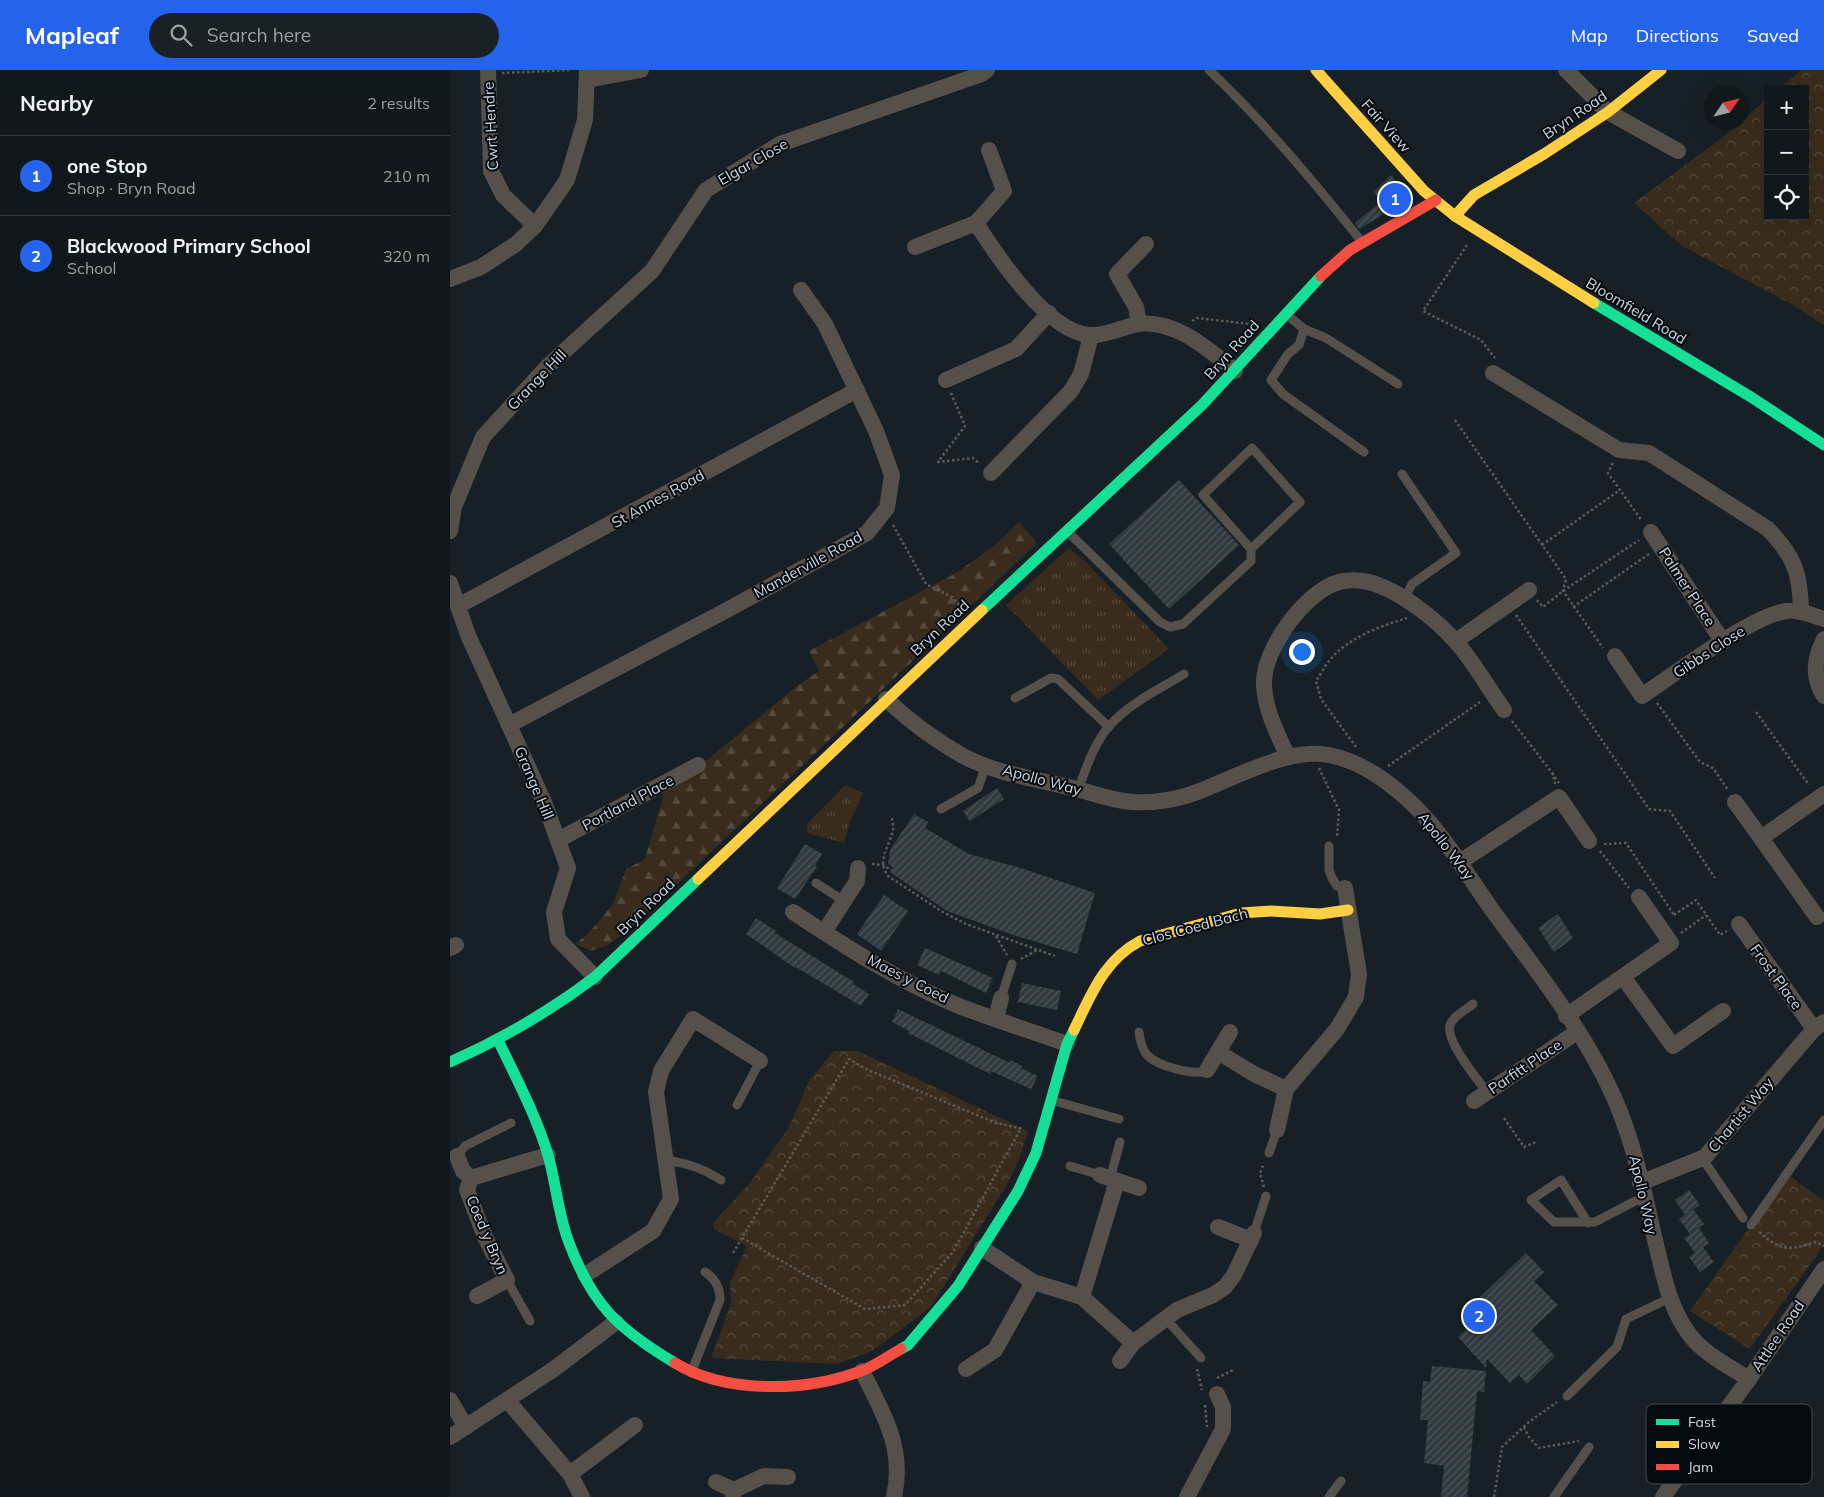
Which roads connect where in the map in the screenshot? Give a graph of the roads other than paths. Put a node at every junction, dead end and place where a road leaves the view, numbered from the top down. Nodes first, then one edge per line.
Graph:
1 (642, 70) edge
2 (987, 70) edge
3 (1209, 70) edge
4 (1316, 70) edge
5 (1566, 70) edge
6 (1661, 70) edge
7 (488, 72) edge
8 (582, 73) edge
9 (1608, 112) junction
10 (989, 150) dead end
11 (1678, 151) dead end
12 (1436, 200) junction
13 (1455, 216) junction
14 (976, 223) junction
15 (535, 226) junction
16 (1362, 242) junction
17 (1146, 244) dead end
18 (915, 247) dead end
19 (450, 279) edge
20 (801, 290) dead end
21 (1049, 313) junction
22 (1285, 314) junction
23 (600, 318) joint
24 (1139, 324) junction
25 (1304, 329) junction
26 (1091, 336) junction
27 (1235, 370) junction
28 (1493, 373) road end
29 (946, 380) road end
30 (1398, 384) dead end
31 (857, 390) junction
32 (1824, 445) edge
33 (1364, 452) dead end
34 (991, 473) road end
35 (1402, 474) dead end
36 (1067, 530) junction
37 (450, 531) edge
38 (1651, 532) road end
39 (1251, 548) junction
40 (450, 583) edge
41 (1529, 590) road end
42 (1404, 598) junction
43 (458, 606) junction
44 (1802, 611) junction
45 (1824, 619) edge
46 (1824, 639) edge
47 (1456, 641) junction
48 (1723, 642) junction
49 (1614, 656) road end
50 (1184, 674) dead end
51 (1824, 696) edge
52 (1015, 698) dead end
53 (886, 699) junction
54 (1504, 710) road end
55 (509, 725) junction
56 (1109, 727) junction
57 (1288, 758) junction
58 (986, 765) junction
59 (698, 766) dead end
60 (1078, 790) junction
61 (1821, 796) edge
62 (1735, 802) road end
63 (941, 809) dead end
64 (1761, 838) junction
65 (558, 840) junction
66 (1596, 842) road end
67 (1329, 849) road end
68 (1460, 862) junction
69 (862, 866) road end
70 (816, 883) dead end
71 (1345, 888) joint
72 (1639, 897) road end
73 (844, 901) junction
74 (1348, 910) junction
75 (793, 912) dead end
76 (1817, 917) dead end
77 (1739, 924) road end
78 (824, 932) junction
79 (1012, 964) road end
80 (595, 976) junction
81 (1623, 976) junction
82 (1002, 998) joint
83 (1473, 1004) dead end
84 (1723, 1011) dead end
85 (1566, 1016) junction
86 (996, 1019) junction
87 (1819, 1025) edge
88 (1139, 1032) dead end
89 (1230, 1032) dead end
90 (1577, 1032) junction
91 (498, 1040) junction
92 (1067, 1044) junction
93 (1218, 1052) junction
94 (450, 1062) edge
95 (760, 1062) joint
96 (1206, 1070) joint
97 (1286, 1089) junction
98 (1480, 1097) joint
99 (1051, 1100) junction
100 (737, 1104) dead end
101 (1119, 1119) dead end
102 (1824, 1120) edge
103 (511, 1124) dead end
104 (1277, 1130) joint
105 (1120, 1142) dead end
106 (1269, 1153) road end
107 (548, 1155) junction
108 (457, 1156) joint
109 (1702, 1158) junction
110 (665, 1160) junction
111 (1070, 1166) dead end
112 (471, 1178) junction
113 (1109, 1179) junction
114 (720, 1180) dead end
115 (1139, 1188) dead end
116 (1642, 1190) junction
117 (1266, 1196) road end
118 (1743, 1218) dead end
119 (1588, 1223) junction
120 (1218, 1226) dead end
121 (1751, 1226) road end
122 (1253, 1237) junction
123 (982, 1248) junction
124 (1824, 1269) edge
125 (705, 1272) dead end
126 (585, 1275) junction
127 (506, 1280) junction
128 (1033, 1282) junction
129 (477, 1296) dead end
130 (1082, 1297) junction
131 (1670, 1298) junction
132 (1165, 1318) junction
133 (530, 1321) dead end
134 (616, 1322) junction
135 (1132, 1343) junction
136 (1201, 1358) dead end
137 (1120, 1361) dead end
138 (966, 1369) dead end
139 (862, 1371) junction
140 (691, 1373) junction
141 (1750, 1379) junction
142 (1216, 1394) dead end
143 (1567, 1396) road end
144 (450, 1400) edge
145 (506, 1400) junction
146 (1732, 1404) edge
147 (635, 1426) dead end
148 (466, 1427) junction
149 (450, 1437) edge
150 (1589, 1446) road end
151 (570, 1474) junction
152 (788, 1477) dead end
153 (1341, 1481) dead end
154 (716, 1482) dead end
155 (1673, 1484) edge
156 (733, 1493) edge
157 (582, 1497) edge
158 (894, 1497) edge
159 (1188, 1497) edge
160 (1329, 1497) edge
161 (1554, 1497) edge
162 (1663, 1497) edge

1 - 8 street
2 - 23 street, Elgar Close
3 - 16 lane
4 - 12 street, Fair View
5 - 9 street
6 - 9 street, Bryn Road
7 - 15 street, Cwrt Hendre
8 - 15 street
9 - 11 street
9 - 13 street, Bryn Road
10 - 14 street
12 - 13 street, Bloomfield Road
12 - 16 street, Bryn Road
13 - 32 street, Bloomfield Road
14 - 18 street
14 - 21 street
15 - 19 street
16 - 22 street, Bryn Road
17 - 24 street
20 - 31 street, Manderville Road
21 - 26 street
21 - 29 street
22 - 25 lane
22 - 27 street, Bryn Road
23 - 37 street, Grange Hill
24 - 26 street
24 - 27 street
25 - 30 lane
25 - 33 lane
26 - 34 street
27 - 36 street, Bryn Road
28 - 44 street
31 - 43 street, St Annes Road
31 - 55 street, Manderville Road
35 - 42 lane
36 - 39 lane
36 - 53 street, Bryn Road
38 - 48 street, Palmer Place
39 - 39 lane
40 - 43 street, Grange Hill
41 - 47 street
42 - 47 street
42 - 57 street
43 - 55 street, Grange Hill
44 - 45 street, Gibbs Close
44 - 48 street, Gibbs Close
46 - 51 street
47 - 54 street
48 - 49 street, Gibbs Close
50 - 56 lane
52 - 56 lane
53 - 58 street, Apollo Way
53 - 80 street, Bryn Road
55 - 65 street, Grange Hill
56 - 60 lane
57 - 60 street, Apollo Way
57 - 68 street, Apollo Way
58 - 60 street, Apollo Way
58 - 63 lane
59 - 65 street, Portland Place
61 - 64 street
62 - 64 street
64 - 76 street
65 - 80 street, Grange Hill
66 - 68 street
67 - 71 lane
68 - 85 street, Apollo Way
69 - 73 street
70 - 73 lane
71 - 74 street
72 - 81 street
73 - 78 street
74 - 92 street, Clos Coed Bach
74 - 97 street
75 - 78 street, Maes y Coed
77 - 87 street, Frost Place
78 - 86 street, Maes y Coed
79 - 82 lane
80 - 91 street, Bryn Road
81 - 84 street
81 - 85 street
82 - 86 street
83 - 98 lane
85 - 90 street, Apollo Way
86 - 92 street, Maes y Coed
87 - 109 street, Chartist Way
88 - 96 lane
89 - 93 street
90 - 98 street, Parfitt Place
90 - 116 street, Apollo Way
91 - 94 street, Bryn Road
91 - 107 street, Clos Coed Bach
92 - 99 street, Clos Coed Bach
93 - 96 street
93 - 97 street
95 - 100 lane
95 - 110 street
97 - 104 street
99 - 101 lane
99 - 123 street, Clos Coed Bach
102 - 121 lane
103 - 108 lane
104 - 106 lane
105 - 113 lane
107 - 112 street, Coed y Bryn
107 - 126 street, Clos Coed Bach
108 - 112 street
109 - 116 street, Chartist Way
109 - 118 lane
110 - 114 lane
110 - 126 street
111 - 113 lane
112 - 127 street, Coed y Bryn
113 - 115 street
113 - 130 street
116 - 119 lane
116 - 131 street, Apollo Way
117 - 122 lane
119 - 119 lane
120 - 122 street
122 - 132 street
123 - 128 street
123 - 139 street, Clos Coed Bach
124 - 141 street, Attlee Road
125 - 140 lane
126 - 134 street, Clos Coed Bach
127 - 129 street, Coed y Bryn
127 - 133 lane
128 - 130 street
128 - 138 street
130 - 135 street
131 - 141 street, Apollo Way
131 - 143 lane
132 - 135 street
132 - 136 lane
134 - 140 street, Clos Coed Bach
134 - 145 street
135 - 137 street
139 - 140 street, Clos Coed Bach
139 - 158 street
141 - 146 street, Attlee Road
142 - 159 street
144 - 148 street
145 - 148 street
145 - 151 street
147 - 151 street
148 - 149 street
150 - 161 lane
151 - 157 street
152 - 156 street
153 - 160 lane
154 - 156 street
155 - 162 street, Attlee Road

